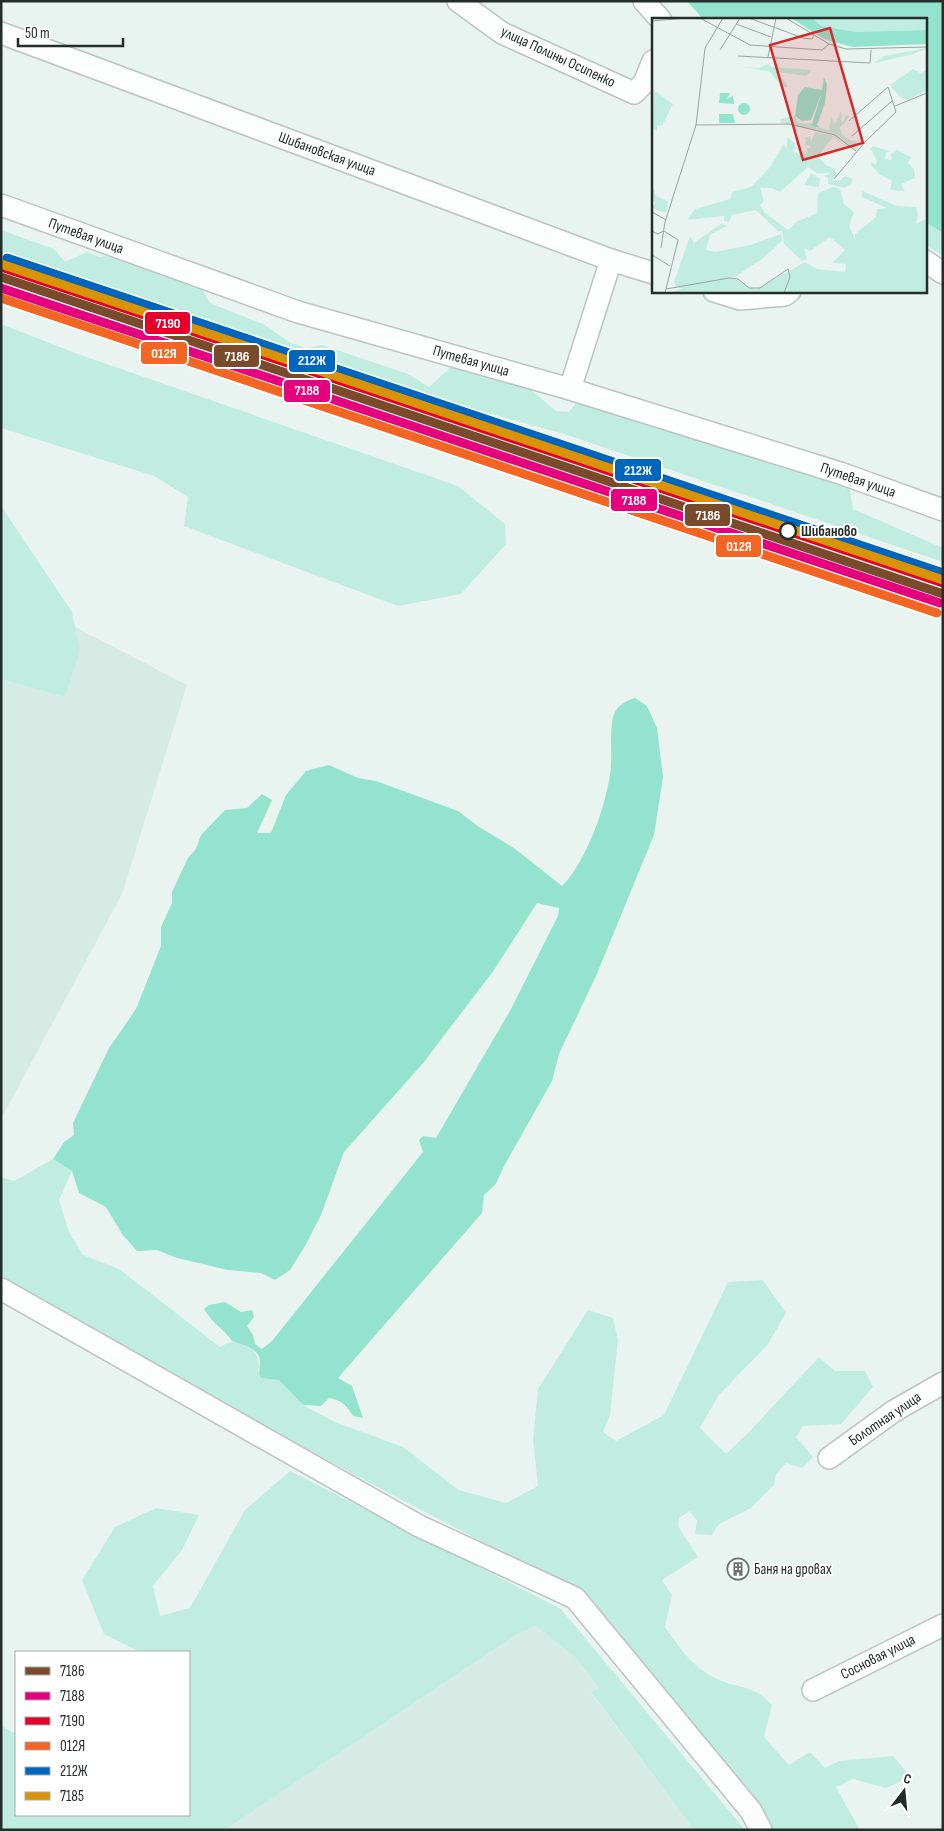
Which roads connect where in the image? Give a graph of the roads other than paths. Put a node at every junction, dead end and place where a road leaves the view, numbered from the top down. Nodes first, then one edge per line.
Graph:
1 (458, 1) edge
2 (644, 1) edge
3 (659, 18) edge
4 (1, 33) edge
5 (652, 63) edge
6 (1, 205) edge
7 (611, 260) junction
8 (926, 262) edge
9 (652, 273) edge
10 (943, 273) edge
11 (717, 292) edge
12 (788, 292) edge
13 (570, 389) junction
14 (943, 510) edge
15 (1, 1288) edge
16 (943, 1383) edge
17 (829, 1458) dead end
18 (943, 1625) edge
19 (813, 1690) dead end
20 (761, 1830) edge

1 - 5 street, улица Полины Осипенко
2 - 3 street
4 - 7 street, Шибановская улица
6 - 13 street, Путевая улица
7 - 9 street, Шибановская улица
7 - 13 street
8 - 10 street
11 - 12 street
13 - 14 street, Путевая улица
15 - 20 street
16 - 17 street, Болотная улица
18 - 19 street, Сосновая улица

